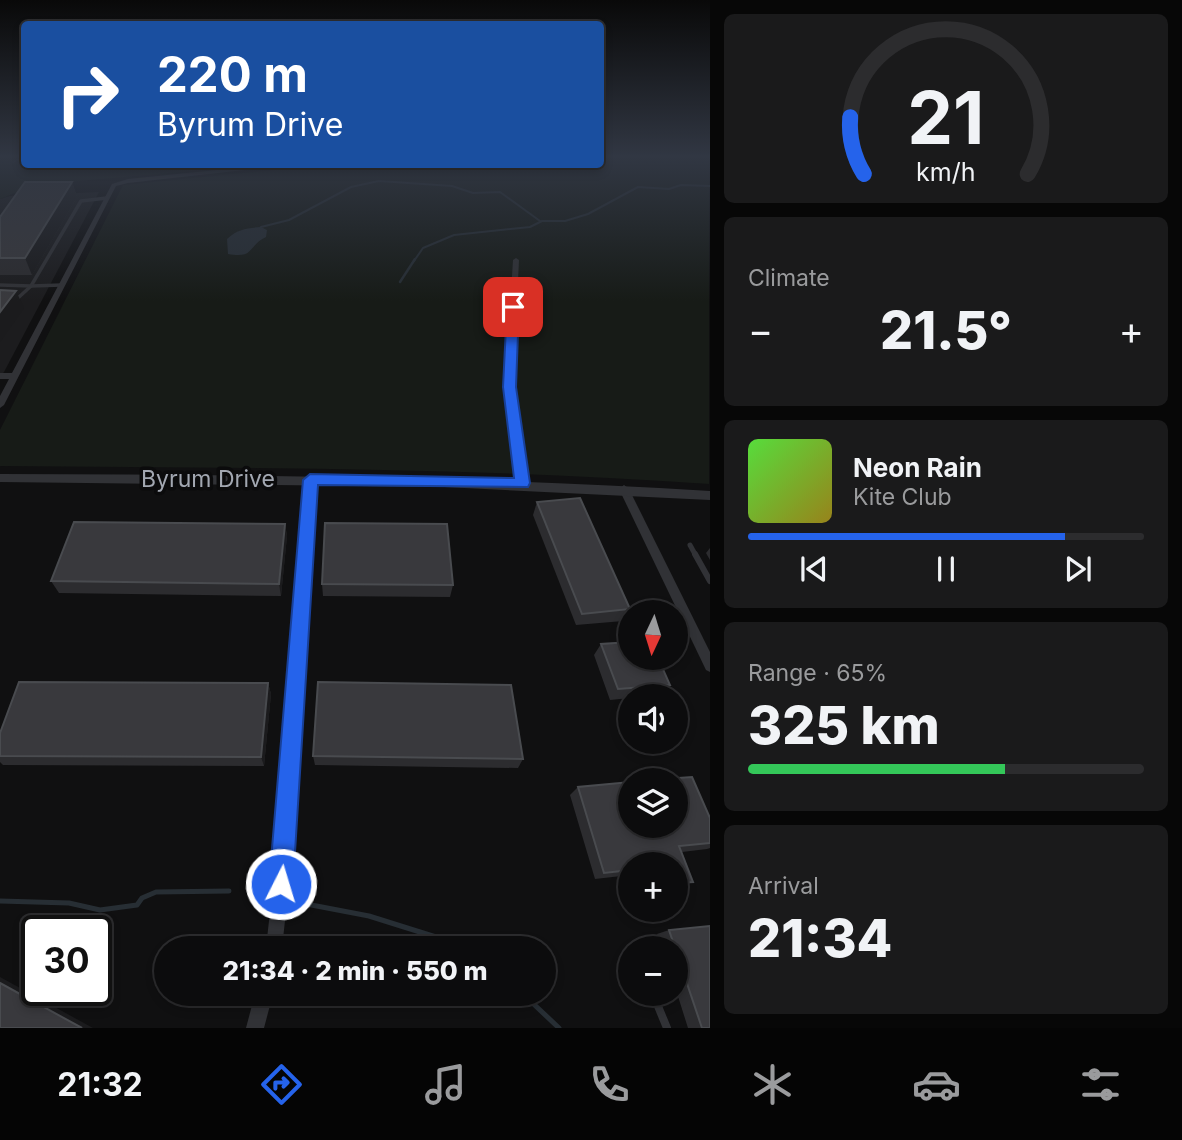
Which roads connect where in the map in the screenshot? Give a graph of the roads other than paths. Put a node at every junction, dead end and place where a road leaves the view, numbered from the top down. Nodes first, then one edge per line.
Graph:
1 (79, 205) edge
2 (103, 205) edge
3 (516, 260) dead end
4 (0, 285) edge
5 (62, 285) junction
6 (32, 286) junction
7 (0, 298) edge
8 (0, 376) edge
9 (15, 376) junction
10 (0, 405) edge
11 (0, 478) edge
12 (310, 480) junction
13 (522, 483) junction
14 (624, 489) junction
15 (709, 496) edge
16 (691, 545) dead end
17 (709, 581) edge
18 (705, 648) edge
19 (709, 666) edge
20 (275, 936) edge
21 (261, 1006) edge
22 (658, 1006) edge
23 (255, 1028) edge
24 (667, 1028) edge

1 - 6 lane
2 - 5 street
3 - 13 street
4 - 6 lane
5 - 6 lane
5 - 9 street
6 - 7 lane
8 - 9 street
9 - 10 street
11 - 12 street, Byrum Drive
12 - 13 street, Byrum Drive
12 - 20 street
13 - 14 street, Byrum Drive
14 - 15 street, Byrum Drive
14 - 18 street
16 - 17 lane
18 - 19 street
21 - 23 street
22 - 24 lane

